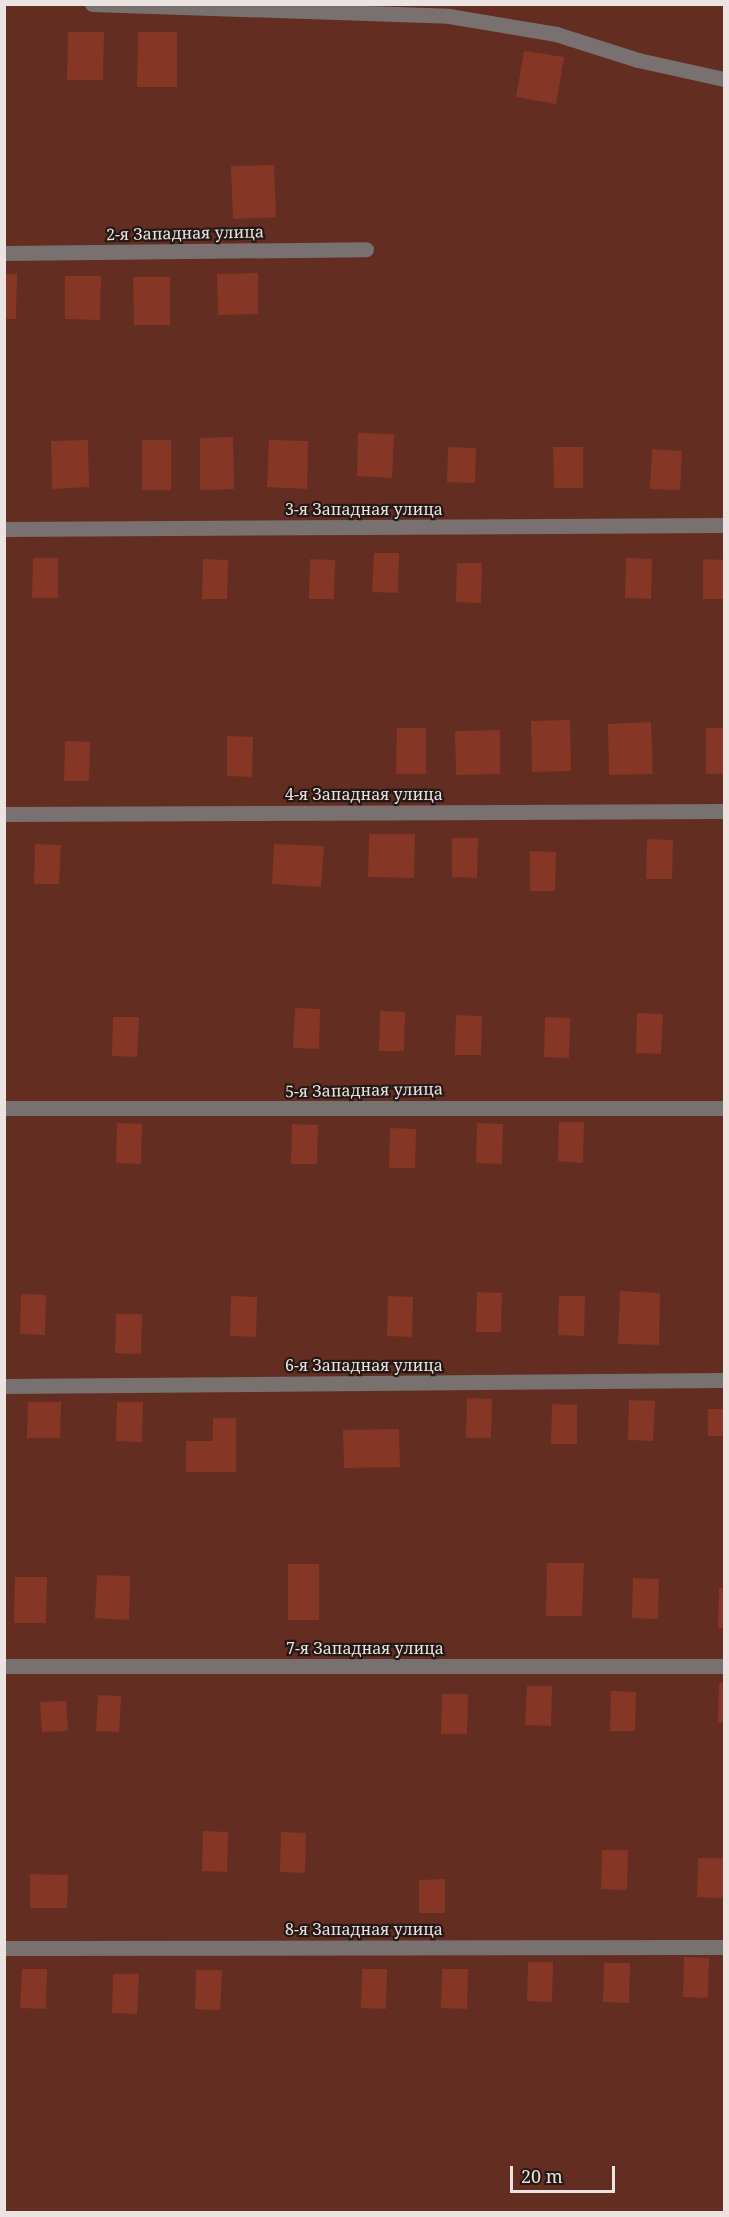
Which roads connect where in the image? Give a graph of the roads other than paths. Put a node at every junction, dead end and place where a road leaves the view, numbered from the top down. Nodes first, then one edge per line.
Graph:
1 (92, 4) edge
2 (724, 79) edge
3 (366, 249) dead end
4 (4, 253) edge
5 (724, 525) edge
6 (4, 529) edge
7 (724, 811) edge
8 (4, 814) edge
9 (4, 1108) edge
10 (724, 1108) edge
11 (724, 1380) edge
12 (4, 1386) edge
13 (4, 1666) edge
14 (724, 1666) edge
15 (724, 1947) edge
16 (4, 1948) edge

1 - 2 street
3 - 4 street, 2-я Западная улица
5 - 6 street, 3-я Западная улица
7 - 8 street, 4-я Западная улица
9 - 10 street, 5-я Западная улица
11 - 12 street, 6-я Западная улица
13 - 14 street, 7-я Западная улица
15 - 16 street, 8-я Западная улица

